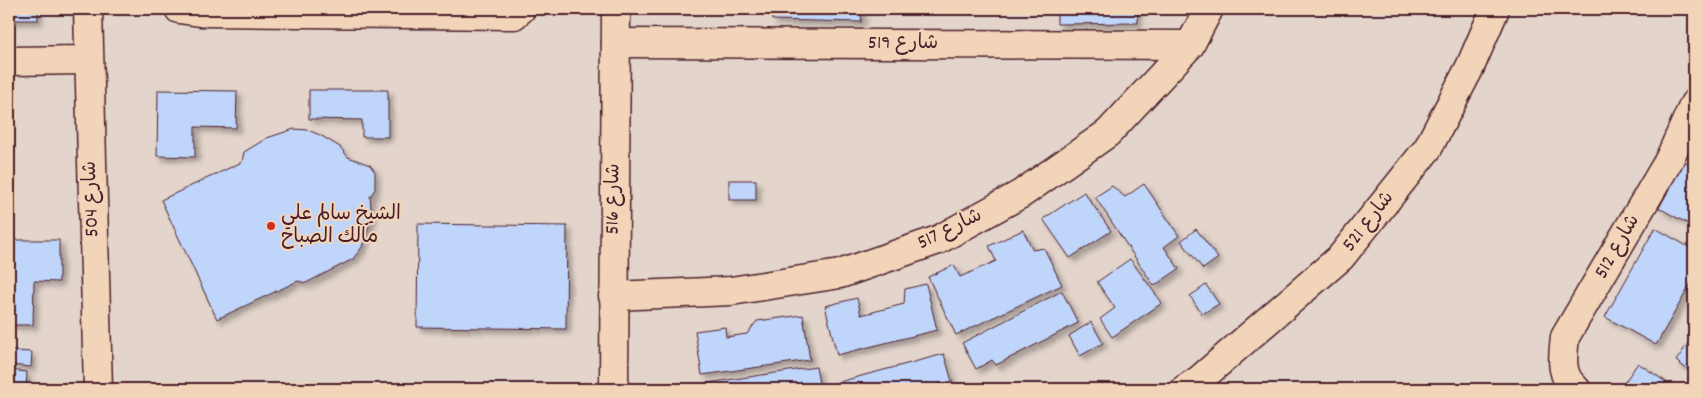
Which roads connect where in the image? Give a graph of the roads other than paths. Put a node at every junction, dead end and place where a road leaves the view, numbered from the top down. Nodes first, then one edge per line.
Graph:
1 (88, 9) edge
2 (179, 9) edge
3 (521, 9) edge
4 (616, 9) edge
5 (1209, 9) edge
6 (1495, 9) edge
7 (616, 43) junction
8 (1190, 45) junction
9 (88, 60) junction
10 (9, 61) edge
11 (1694, 104) edge
12 (613, 296) junction
13 (1197, 386) edge
14 (98, 389) edge
15 (614, 389) edge
16 (1576, 389) edge

1 - 9 street, شارع 504
2 - 3 street
4 - 7 street, شارع 516
5 - 8 street, شارع 517
6 - 13 street, شارع 521
7 - 8 street, شارع 519
7 - 12 street, شارع 516
8 - 12 street, شارع 517
9 - 10 street
9 - 14 street, شارع 504
11 - 16 street, شارع 512
12 - 15 street, شارع 516

